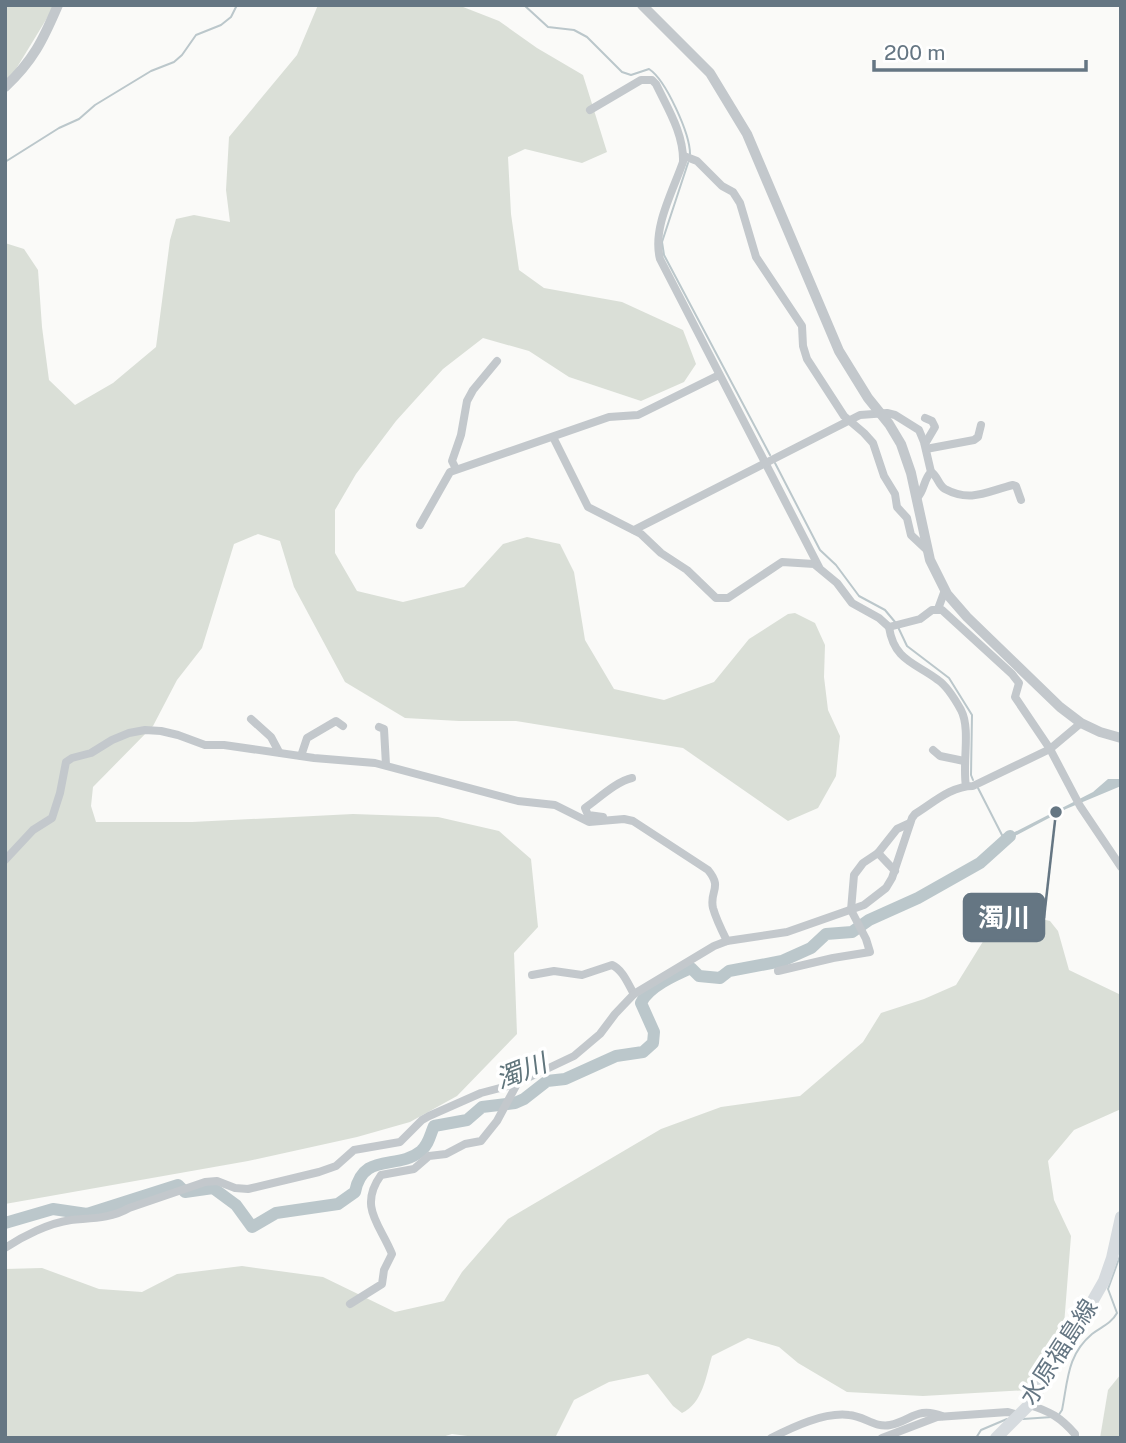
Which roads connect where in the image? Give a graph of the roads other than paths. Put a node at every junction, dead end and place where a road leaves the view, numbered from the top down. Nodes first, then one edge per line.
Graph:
1 (58, 5) edge
2 (642, 5) edge
3 (5, 87) edge
4 (590, 110) dead end
5 (688, 157) junction
6 (497, 361) dead end
7 (719, 375) junction
8 (881, 414) junction
9 (925, 418) dead end
10 (848, 421) junction
11 (981, 425) dead end
12 (553, 437) junction
13 (926, 447) junction
14 (772, 461) junction
15 (456, 469) junction
16 (931, 472) junction
17 (916, 498) junction
18 (1021, 500) dead end
19 (420, 525) dead end
20 (634, 530) junction
21 (927, 550) junction
22 (819, 567) junction
23 (945, 590) junction
24 (938, 609) junction
25 (895, 625) junction
26 (251, 719) dead end
27 (1081, 723) junction
28 (343, 726) dead end
29 (379, 727) dead end
30 (1121, 737) edge
31 (1050, 749) junction
32 (933, 750) dead end
33 (279, 752) junction
34 (301, 756) junction
35 (964, 761) junction
36 (386, 765) junction
37 (632, 778) dead end
38 (973, 784) junction
39 (615, 820) junction
40 (910, 823) junction
41 (878, 853) junction
42 (5, 860) edge
43 (1121, 867) edge
44 (895, 871) junction
45 (851, 910) junction
46 (727, 941) junction
47 (778, 971) dead end
48 (531, 975) dead end
49 (634, 994) junction
50 (518, 1082) junction
51 (1121, 1217) edge
52 (6, 1247) edge
53 (350, 1304) dead end
54 (1029, 1405) junction
55 (1018, 1415) junction
56 (942, 1416) junction
57 (771, 1438) edge
58 (882, 1438) edge
59 (996, 1438) edge
60 (1075, 1438) edge

1 - 3 street
2 - 8 street
4 - 5 street
5 - 7 street
5 - 10 street
6 - 15 street
7 - 12 street
7 - 14 street
8 - 10 street
8 - 13 street
8 - 17 street
9 - 13 street
10 - 14 street
10 - 21 street
11 - 13 street
12 - 15 street
12 - 20 street
13 - 16 street
14 - 20 street
14 - 22 street
15 - 19 street
16 - 17 street
16 - 18 street
17 - 21 street
20 - 22 street
21 - 23 street
22 - 25 street
23 - 24 street
23 - 27 street
24 - 25 street
24 - 31 street
25 - 35 street
26 - 33 street
27 - 30 street
27 - 31 street
28 - 34 street
29 - 36 street
31 - 38 street
31 - 43 street
32 - 35 street
33 - 34 street
33 - 42 street
34 - 36 street
35 - 38 street
36 - 39 street
37 - 39 street
38 - 40 street
39 - 46 street
40 - 41 street
40 - 44 street
41 - 44 street
41 - 45 street
44 - 45 street
45 - 46 street
45 - 47 street
46 - 49 street
48 - 49 street
49 - 50 street
50 - 52 street
50 - 53 street
51 - 54 main road, 水原福島線
54 - 55 main road, 水原福島線
54 - 60 street
55 - 56 street
55 - 59 main road, 水原福島線
56 - 57 street
56 - 58 street

